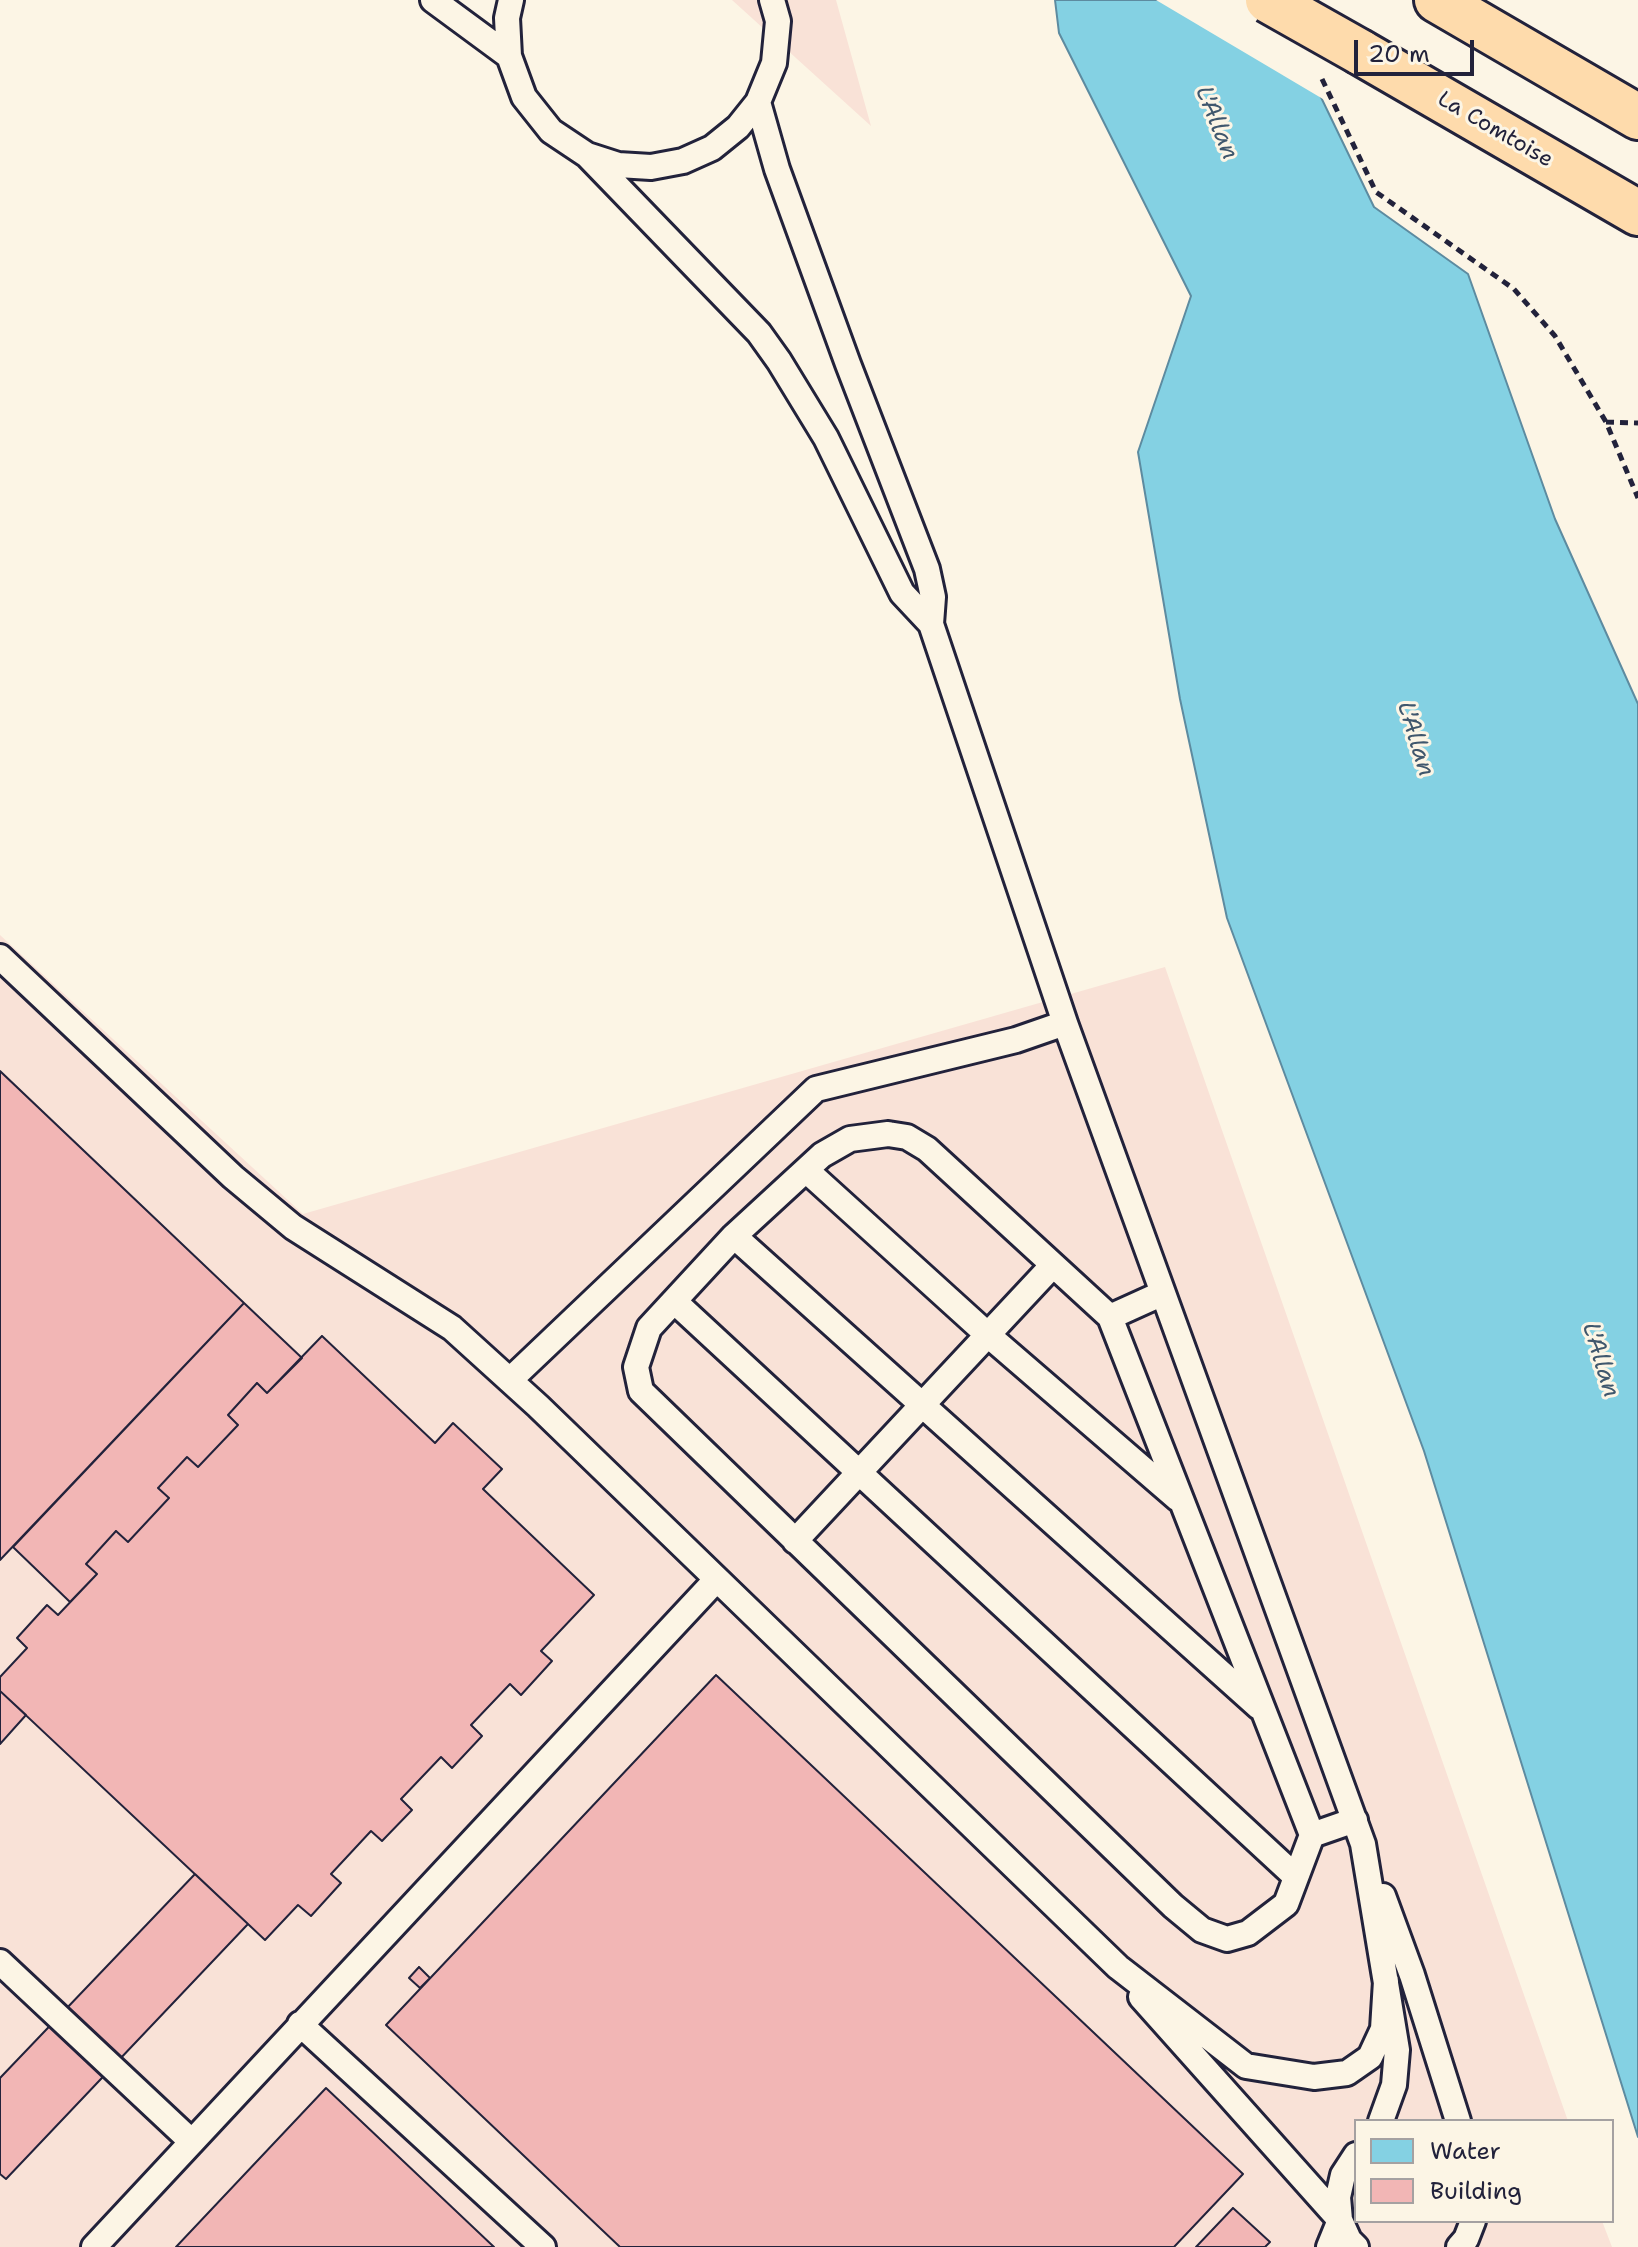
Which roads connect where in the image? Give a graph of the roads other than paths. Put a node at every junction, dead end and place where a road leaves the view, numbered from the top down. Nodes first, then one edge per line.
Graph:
1 (433, 0) edge
2 (511, 0) edge
3 (772, 0) edge
4 (1268, 0) edge
5 (1437, 0) edge
6 (509, 56) junction
7 (758, 102) junction
8 (1638, 117) edge
9 (587, 155) junction
10 (1638, 216) edge
11 (931, 624) junction
12 (0, 957) edge
13 (1065, 1023) junction
14 (806, 1170) junction
15 (734, 1236) junction
16 (1053, 1265) junction
17 (1163, 1293) junction
18 (674, 1301) junction
19 (1110, 1317) junction
20 (988, 1335) junction
21 (510, 1380) junction
22 (921, 1406) junction
23 (858, 1471) junction
24 (1180, 1500) junction
25 (795, 1541) junction
26 (716, 1580) junction
27 (1263, 1710) junction
28 (1355, 1820) junction
29 (1312, 1835) junction
30 (1363, 1844) junction
31 (1296, 1877) junction
32 (0, 1962) edge
33 (1118, 1967) junction
34 (1386, 1981) junction
35 (300, 2024) junction
36 (1382, 2119) edge
37 (1457, 2119) edge
38 (192, 2142) junction
39 (1354, 2158) edge
40 (1340, 2220) junction
41 (94, 2247) edge
42 (543, 2247) edge
43 (1329, 2247) edge
44 (1356, 2247) edge

1 - 6 lane
2 - 6 lane
3 - 7 lane
4 - 10 highway, La Comtoise, bridge
5 - 8 highway
6 - 9 lane
7 - 9 lane
7 - 11 lane
9 - 11 lane
11 - 13 lane
12 - 21 lane
13 - 17 lane
13 - 21 lane
14 - 15 lane
14 - 16 lane
14 - 20 lane
15 - 18 lane
15 - 22 lane
16 - 19 lane
16 - 20 lane
17 - 19 lane
17 - 28 lane
18 - 23 lane
18 - 25 lane
19 - 24 lane
20 - 22 lane
20 - 24 lane
21 - 26 lane
22 - 23 lane
22 - 27 lane
23 - 25 lane
23 - 31 lane
24 - 27 lane
25 - 31 lane
26 - 33 lane
26 - 35 lane
27 - 29 lane
28 - 29 lane
28 - 30 lane
29 - 31 lane
30 - 34 lane
30 - 37 lane
32 - 38 lane
33 - 34 lane
33 - 40 lane
34 - 36 lane
35 - 38 lane
35 - 42 lane
38 - 41 lane
39 - 40 lane
40 - 43 lane
40 - 44 lane

